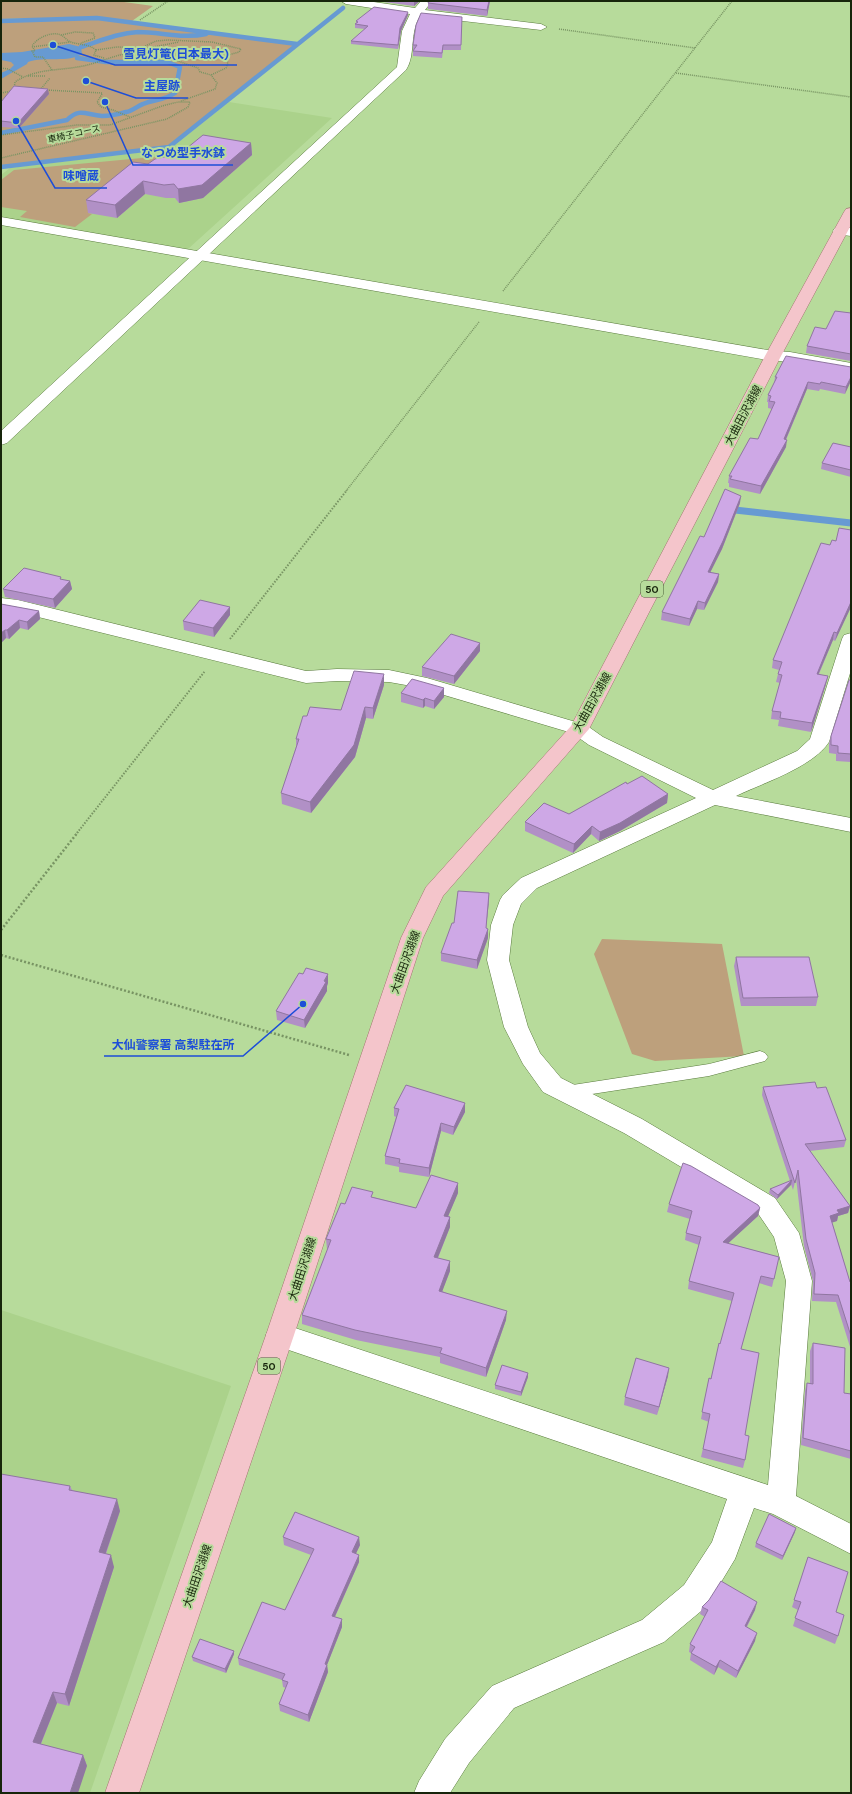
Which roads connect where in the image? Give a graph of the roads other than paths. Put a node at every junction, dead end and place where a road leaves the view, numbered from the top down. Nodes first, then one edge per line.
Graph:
1 (346, 1) edge
2 (427, 1) edge
3 (418, 11) junction
4 (541, 27) road end
5 (851, 212) edge
6 (1, 221) edge
7 (846, 231) edge
8 (199, 255) junction
9 (773, 356) junction
10 (851, 368) edge
11 (1, 440) edge
12 (1, 604) edge
13 (851, 639) edge
14 (579, 729) junction
15 (713, 798) junction
16 (851, 825) edge
17 (760, 1057) dead end
18 (566, 1092) junction
19 (280, 1335) junction
20 (744, 1491) junction
21 (781, 1503) junction
22 (851, 1540) edge
23 (122, 1793) edge
24 (431, 1793) edge

1 - 3 street
2 - 3 street
3 - 4 street
3 - 8 street
5 - 7 main road, 大曲田沢湖線 / 50
6 - 8 street
7 - 9 main road, 大曲田沢湖線 / 50
8 - 9 street
8 - 11 street
9 - 10 street
9 - 14 main road, 大曲田沢湖線 / 50
12 - 14 street
13 - 15 street
14 - 15 street
14 - 19 main road, 大曲田沢湖線 / 50
15 - 16 street
15 - 18 street
17 - 18 lane
18 - 21 street
19 - 20 street
19 - 23 main road, 大曲田沢湖線 / 50
20 - 21 street
20 - 24 street
21 - 22 street

